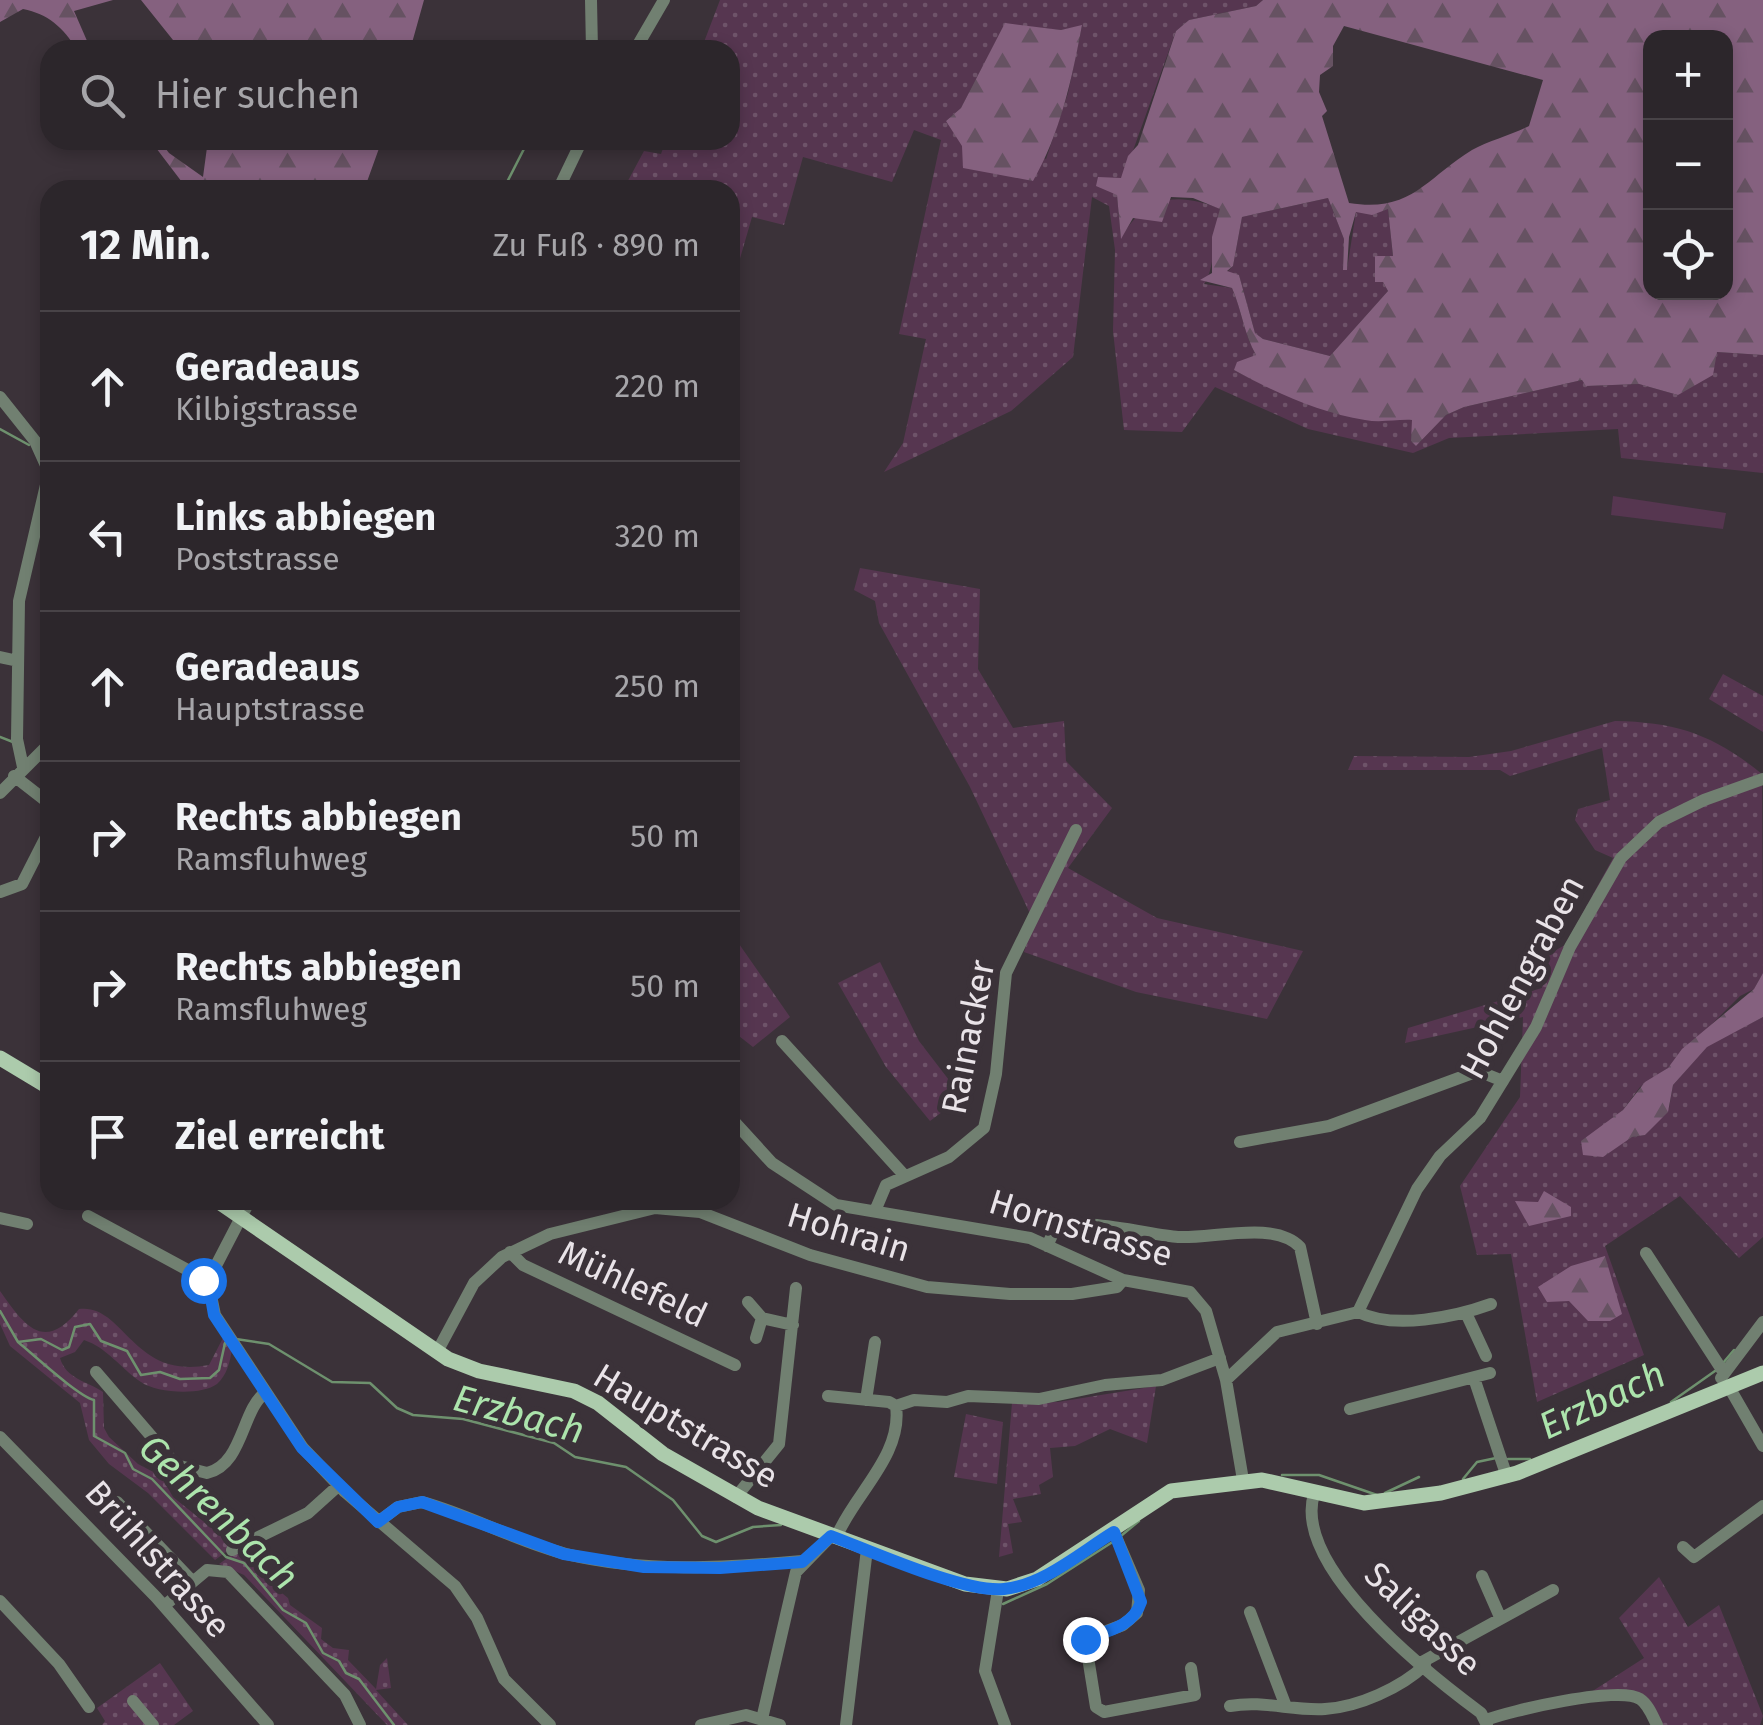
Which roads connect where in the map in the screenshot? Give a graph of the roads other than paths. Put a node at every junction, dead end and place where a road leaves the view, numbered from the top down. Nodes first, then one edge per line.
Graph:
1 (591, 0) edge
2 (664, 0) edge
3 (592, 40) edge
4 (641, 40) edge
5 (577, 150) edge
6 (563, 180) edge
7 (0, 396) edge
8 (40, 452) edge
9 (40, 508) edge
10 (0, 657) edge
11 (18, 660) junction
12 (40, 752) edge
13 (18, 772) junction
14 (1763, 780) edge
15 (0, 794) edge
16 (40, 794) edge
17 (1076, 830) dead end
18 (40, 849) edge
19 (0, 892) edge
20 (782, 1042) dead end
21 (0, 1058) edge
22 (1503, 1081) junction
23 (40, 1082) edge
24 (740, 1128) edge
25 (1240, 1142) dead end
26 (904, 1175) junction
27 (231, 1210) edge
28 (245, 1210) edge
29 (658, 1210) edge
30 (684, 1210) edge
31 (875, 1211) junction
32 (88, 1216) dead end
33 (242, 1217) junction
34 (0, 1218) edge
35 (27, 1224) dead end
36 (1047, 1246) junction
37 (510, 1252) junction
38 (1646, 1253) dead end
39 (208, 1280) junction
40 (1124, 1280) junction
41 (796, 1288) dead end
42 (748, 1302) dead end
43 (1491, 1304) dead end
44 (1358, 1312) junction
45 (1466, 1313) junction
46 (762, 1318) junction
47 (1763, 1322) edge
48 (1317, 1324) junction
49 (793, 1325) junction
50 (756, 1338) dead end
51 (875, 1342) dead end
52 (436, 1352) junction
53 (1486, 1356) dead end
54 (1220, 1358) junction
55 (735, 1364) dead end
56 (96, 1372) dead end
57 (1490, 1373) dead end
58 (1763, 1373) edge
59 (1474, 1378) junction
60 (1226, 1380) junction
61 (1725, 1383) junction
62 (265, 1393) junction
63 (828, 1396) dead end
64 (866, 1400) junction
65 (896, 1406) junction
66 (1350, 1410) dead end
67 (0, 1437) edge
68 (1763, 1446) edge
69 (1507, 1476) junction
70 (1243, 1480) junction
71 (338, 1486) junction
72 (1314, 1494) junction
73 (736, 1497) junction
74 (117, 1502) dead end
75 (1763, 1506) edge
76 (378, 1522) junction
77 (1114, 1532) junction
78 (834, 1537) junction
79 (1683, 1548) dead end
80 (866, 1549) junction
81 (232, 1550) dead end
82 (802, 1562) junction
83 (1482, 1576) dead end
84 (192, 1582) junction
85 (998, 1590) junction
86 (1553, 1590) dead end
87 (0, 1601) edge
88 (164, 1606) junction
89 (1250, 1612) dead end
90 (1500, 1617) junction
91 (1424, 1664) junction
92 (1191, 1668) dead end
93 (133, 1702) dead end
94 (1284, 1704) junction
95 (1230, 1706) dead end
96 (88, 1707) dead end
97 (762, 1720) junction
98 (1486, 1723) edge
99 (152, 1725) edge
100 (268, 1725) edge
101 (360, 1725) edge
102 (550, 1725) edge
103 (700, 1725) edge
104 (780, 1725) edge
105 (846, 1725) edge
106 (1005, 1725) edge
107 (1657, 1725) edge

1 - 3 street
2 - 4 street
5 - 6 street
7 - 8 street
9 - 11 street
10 - 11 street
11 - 13 street
12 - 13 street
13 - 15 street
13 - 16 street
14 - 22 street, Hohlengraben
17 - 26 street, Rainacker
18 - 19 street
20 - 26 street
21 - 23 main road
22 - 25 street
22 - 44 street, Hohlengraben
24 - 31 street, Hornstrasse
26 - 31 street, Rainacker
27 - 33 main road, Hauptstrasse
28 - 33 street
29 - 37 street, Hohrain
30 - 40 street, Hohrain
31 - 36 street, Hornstrasse
32 - 39 street
33 - 39 street
33 - 52 main road, Hauptstrasse
34 - 35 street
36 - 40 street, Hornstrasse
36 - 48 street
37 - 52 street, Hohrain
37 - 55 street, Mühlefeld
38 - 61 street
39 - 62 street
40 - 54 street, Hornstrasse
41 - 49 street
42 - 46 street
43 - 45 street
44 - 45 street
44 - 48 street
45 - 53 street
46 - 49 street
46 - 50 street
47 - 61 street
48 - 60 street
49 - 73 street
51 - 64 street
52 - 73 main road, Hauptstrasse
54 - 60 street, Hornstrasse
54 - 65 street
56 - 62 street
57 - 59 street
58 - 61 main road
59 - 66 street
59 - 69 street
60 - 70 street, Hornstrasse
61 - 68 street
61 - 69 main road
62 - 71 street
63 - 64 street
64 - 65 street
65 - 78 street
67 - 88 street, Brühlstrasse
69 - 72 main road
70 - 72 main road
70 - 77 main road
71 - 76 street
71 - 81 street
72 - 91 street, Saligasse
73 - 78 main road, Hauptstrasse
74 - 84 street
75 - 79 street
76 - 82 street
76 - 102 street
77 - 85 main road
77 - 92 street
78 - 80 main road, Hauptstrasse
78 - 82 street
80 - 85 main road, Hauptstrasse
80 - 105 street
82 - 97 street
83 - 90 street
84 - 88 street
84 - 101 street
85 - 106 street
86 - 90 street
87 - 96 street
88 - 100 street, Brühlstrasse
89 - 94 street
90 - 91 street
91 - 94 street
91 - 98 street, Saligasse
93 - 99 street
94 - 95 street
97 - 103 street
97 - 104 street
98 - 107 street

